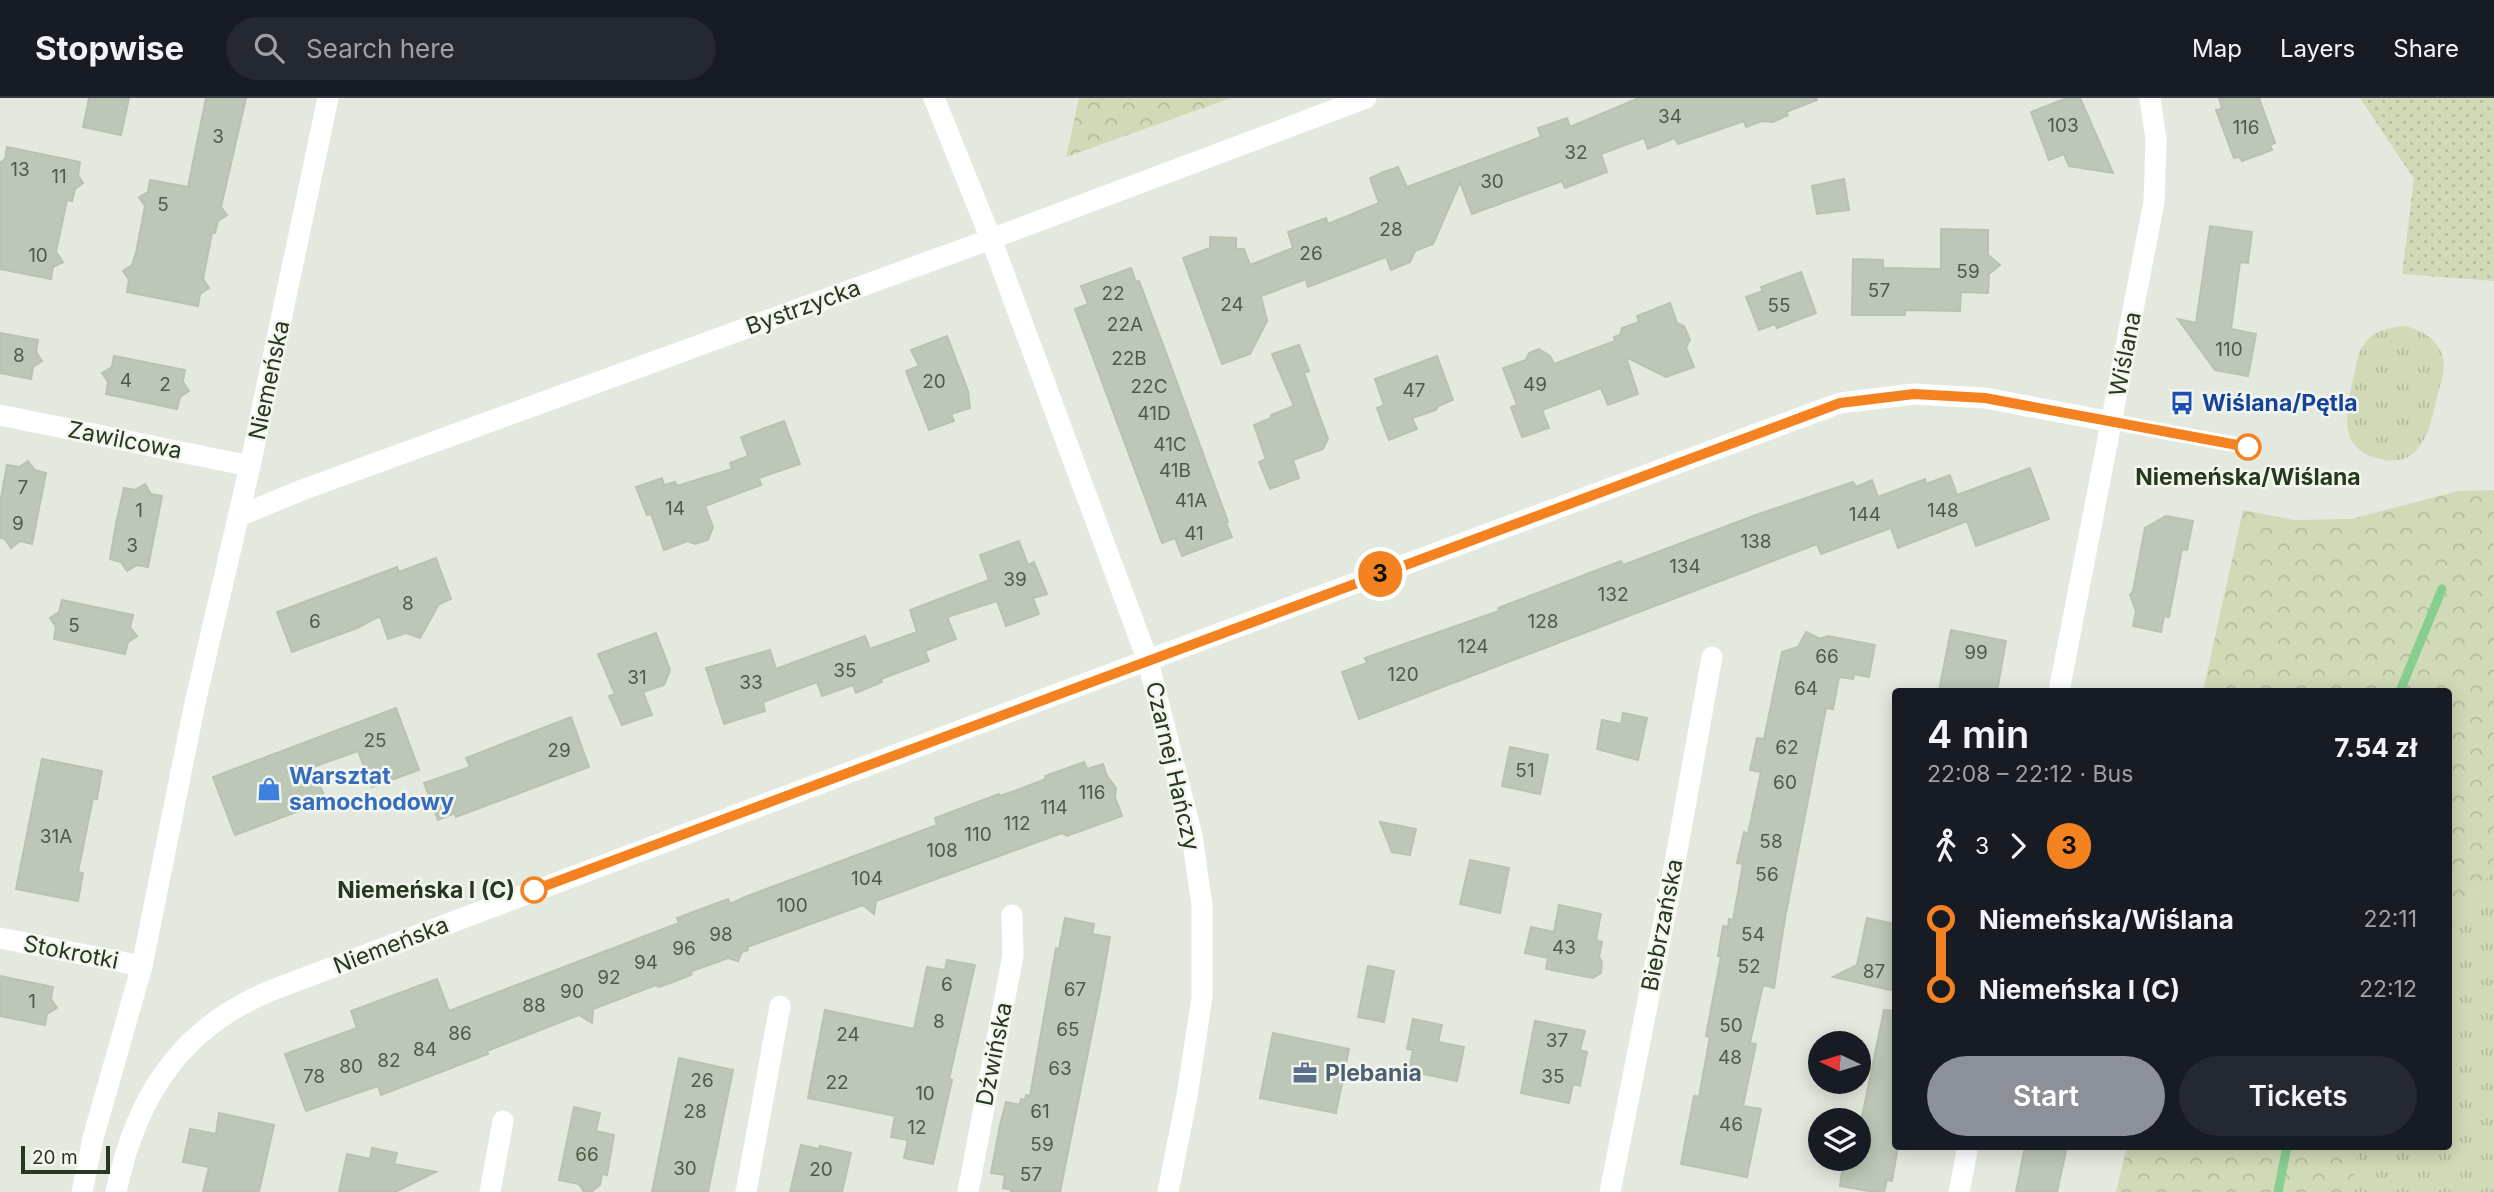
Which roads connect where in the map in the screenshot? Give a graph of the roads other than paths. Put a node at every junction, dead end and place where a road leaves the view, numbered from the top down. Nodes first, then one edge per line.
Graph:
1 (328, 98) edge
2 (934, 98) edge
3 (1366, 98) edge
4 (2150, 98) edge
5 (991, 239) junction
6 (0, 415) edge
7 (2112, 422) junction
8 (250, 466) junction
9 (239, 516) junction
10 (1712, 657) dead end
11 (1148, 661) junction
12 (2060, 688) edge
13 (1012, 915) dead end
14 (0, 938) edge
15 (142, 966) junction
16 (780, 1006) dead end
17 (503, 1121) dead end
18 (1967, 1150) edge
19 (82, 1192) edge
20 (116, 1192) edge
21 (490, 1192) edge
22 (746, 1192) edge
23 (968, 1192) edge
24 (1168, 1192) edge
25 (1610, 1192) edge
26 (1959, 1192) edge

1 - 8 street, Niemeńska
2 - 5 street, Czarnej Hańczy
3 - 5 street, Bystrzycka
4 - 7 street, Wiślana
5 - 9 street, Bystrzycka
5 - 11 street, Czarnej Hańczy
6 - 8 street, Zawilcowa
7 - 11 street, Niemeńska
7 - 12 street, Wiślana
8 - 9 street, Niemeńska
9 - 15 street, Niemeńska
10 - 25 street, Biebrzańska
11 - 20 street, Niemeńska
11 - 24 street, Czarnej Hańczy
13 - 23 street, Dźwińska
14 - 15 street, Stokrotki
15 - 19 street, Niemeńska
16 - 22 street
17 - 21 street
18 - 26 street

